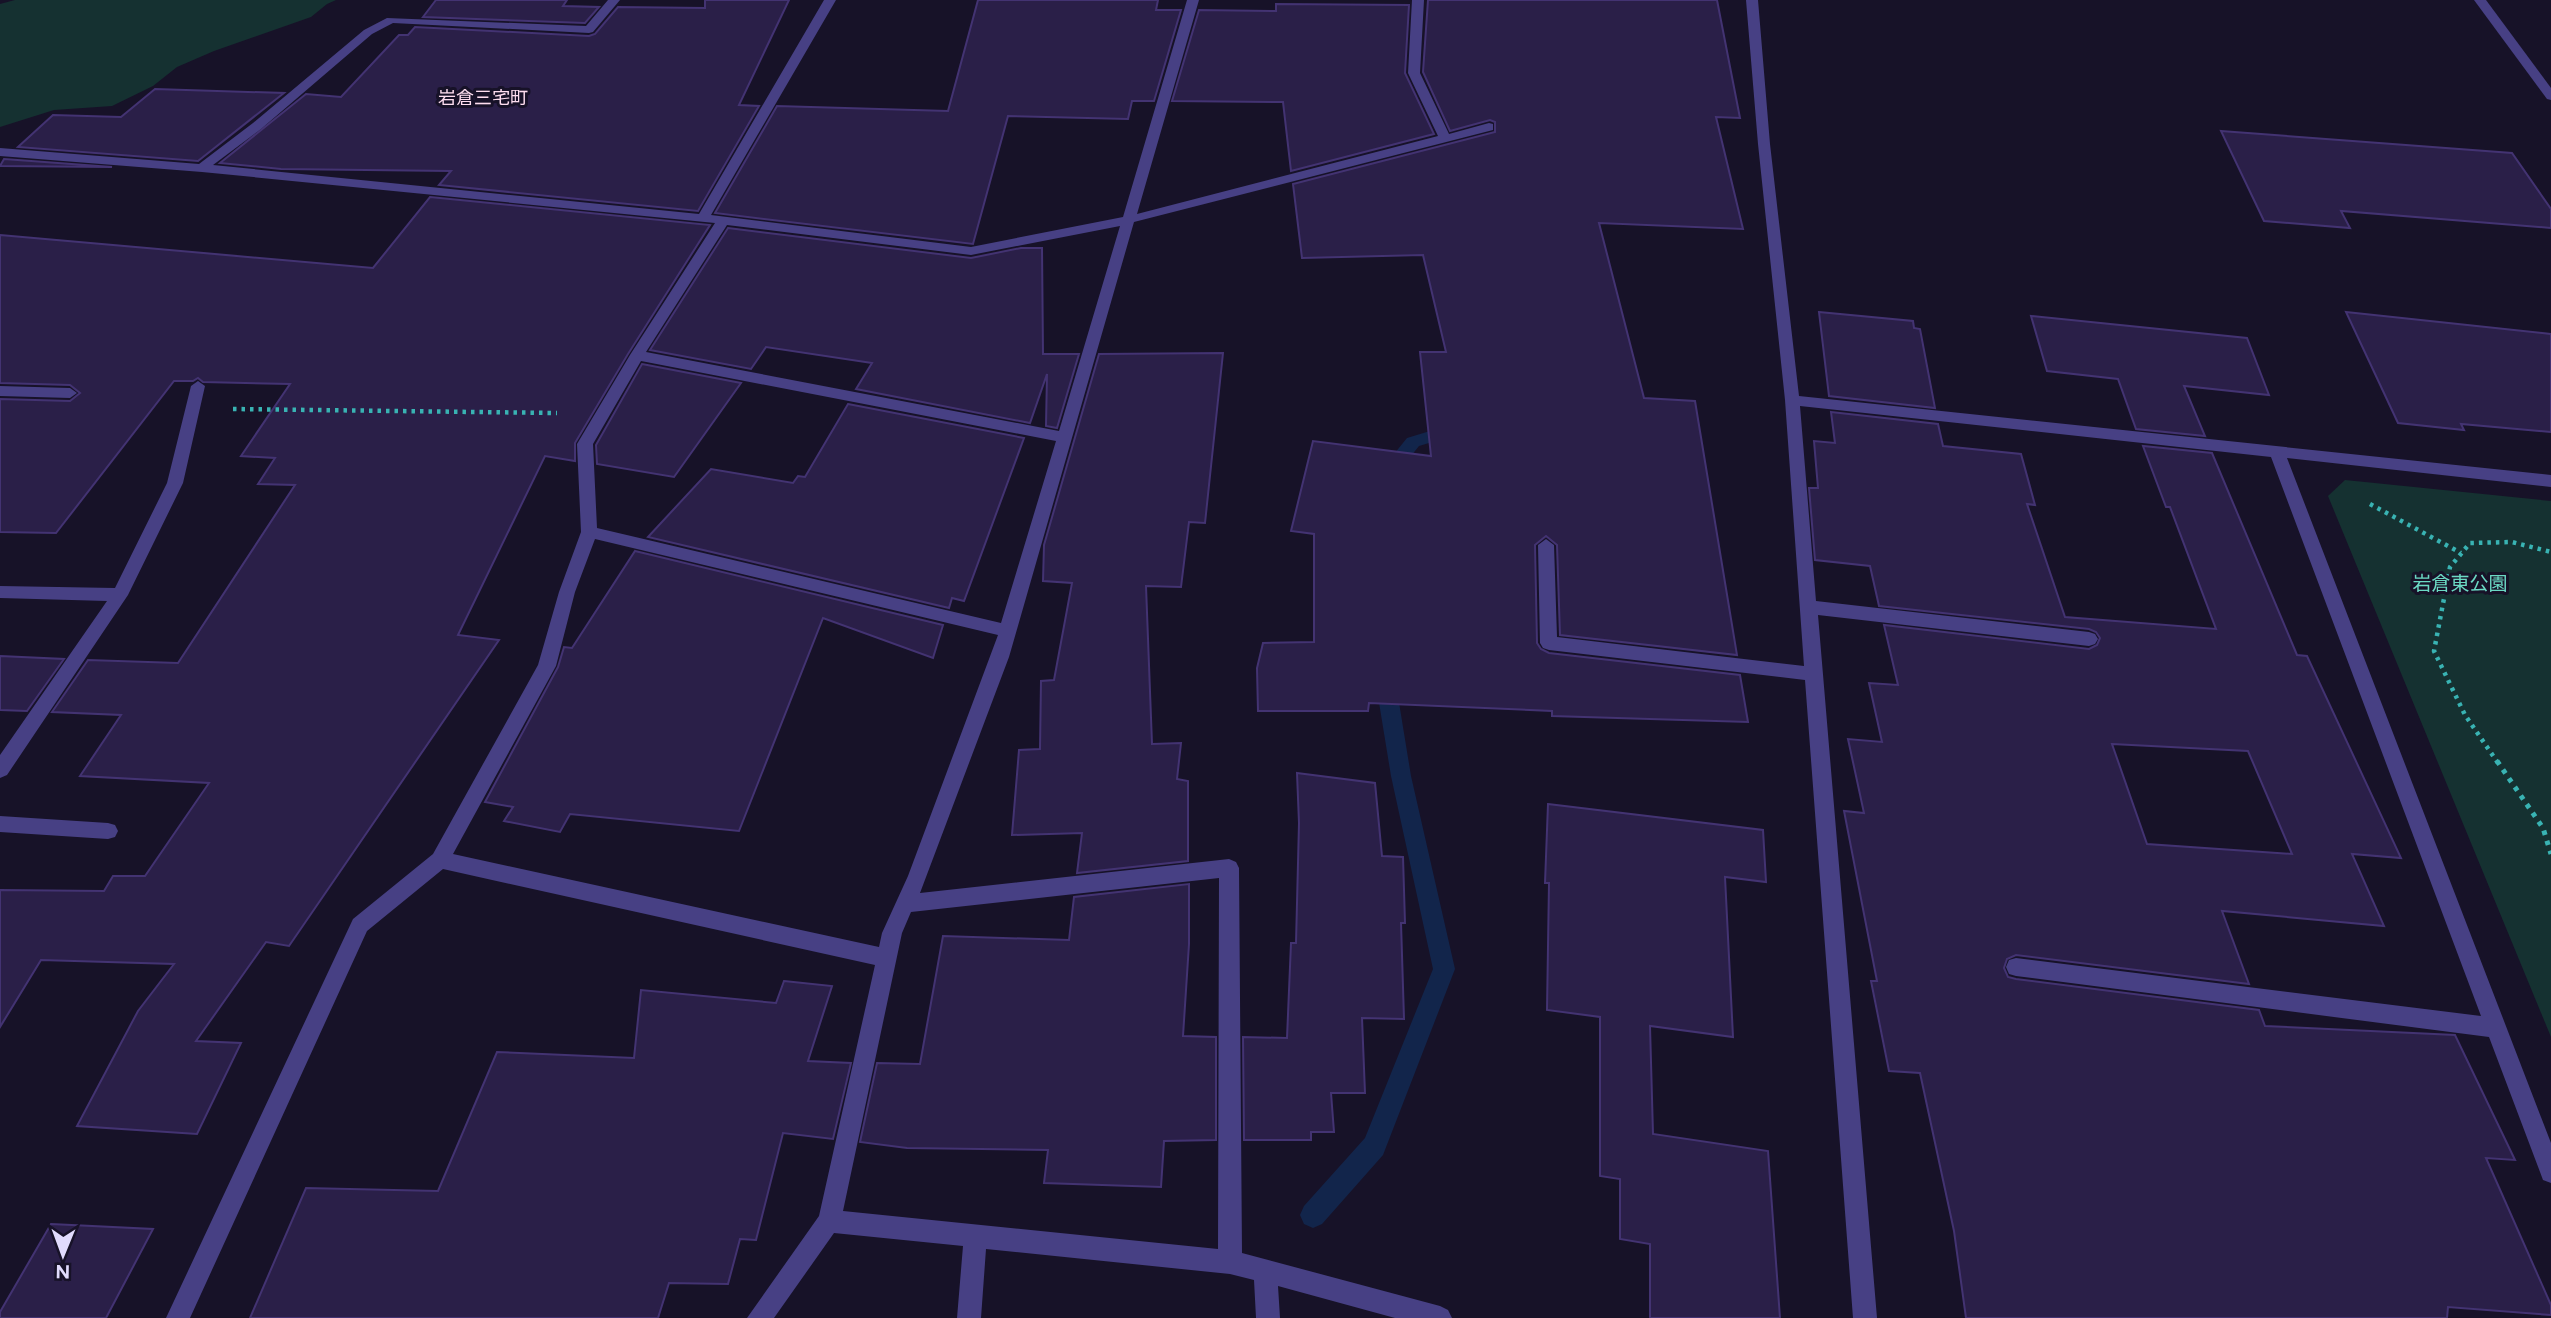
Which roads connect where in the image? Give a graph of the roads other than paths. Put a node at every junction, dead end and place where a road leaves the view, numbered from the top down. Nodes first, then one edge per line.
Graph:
1 (614, 0) edge
2 (830, 0) edge
3 (1192, 0) edge
4 (1418, 0) edge
5 (1752, 0) edge
6 (2480, 0) edge
7 (2551, 96) edge
8 (1489, 127) dead end
9 (1444, 138) junction
10 (0, 152) edge
11 (202, 167) junction
12 (704, 218) junction
13 (724, 220) junction
14 (1128, 220) junction
15 (637, 355) junction
16 (198, 386) dead end
17 (0, 391) edge
18 (70, 393) dead end
19 (1792, 400) junction
20 (1065, 438) junction
21 (2277, 452) junction
22 (2551, 481) edge
23 (589, 532) junction
24 (1546, 545) dead end
25 (0, 592) edge
26 (120, 595) junction
27 (1808, 607) junction
28 (1008, 632) junction
29 (2089, 639) dead end
30 (1814, 674) junction
31 (0, 770) edge
32 (0, 824) edge
33 (108, 831) dead end
34 (440, 860) junction
35 (905, 904) junction
36 (887, 958) junction
37 (2016, 967) dead end
38 (2496, 1028) junction
39 (2551, 1172) edge
40 (829, 1221) junction
41 (975, 1235) junction
42 (1230, 1262) junction
43 (1265, 1271) junction
44 (178, 1318) edge
45 (758, 1318) edge
46 (969, 1318) edge
47 (1268, 1318) edge
48 (1440, 1318) edge
49 (1865, 1318) edge

1 - 11 street
2 - 12 street
3 - 14 street
4 - 9 street
5 - 19 street
6 - 7 street
8 - 9 street
9 - 14 street
10 - 11 street
11 - 12 street
12 - 13 street
13 - 14 street
13 - 15 street
14 - 20 street
15 - 20 street
15 - 23 street
16 - 26 street
17 - 18 street
19 - 21 street
19 - 27 street
20 - 28 street
21 - 22 street
21 - 38 street
23 - 28 street
23 - 34 street
24 - 30 street
25 - 26 street
26 - 31 street
27 - 29 street
27 - 30 street
28 - 35 street
30 - 49 street
32 - 33 street
34 - 36 street
34 - 44 street
35 - 36 street
35 - 42 street
36 - 40 street
37 - 38 street
38 - 39 street
40 - 41 street
40 - 45 street
41 - 42 street
41 - 46 street
42 - 43 street
43 - 47 street
43 - 48 street

